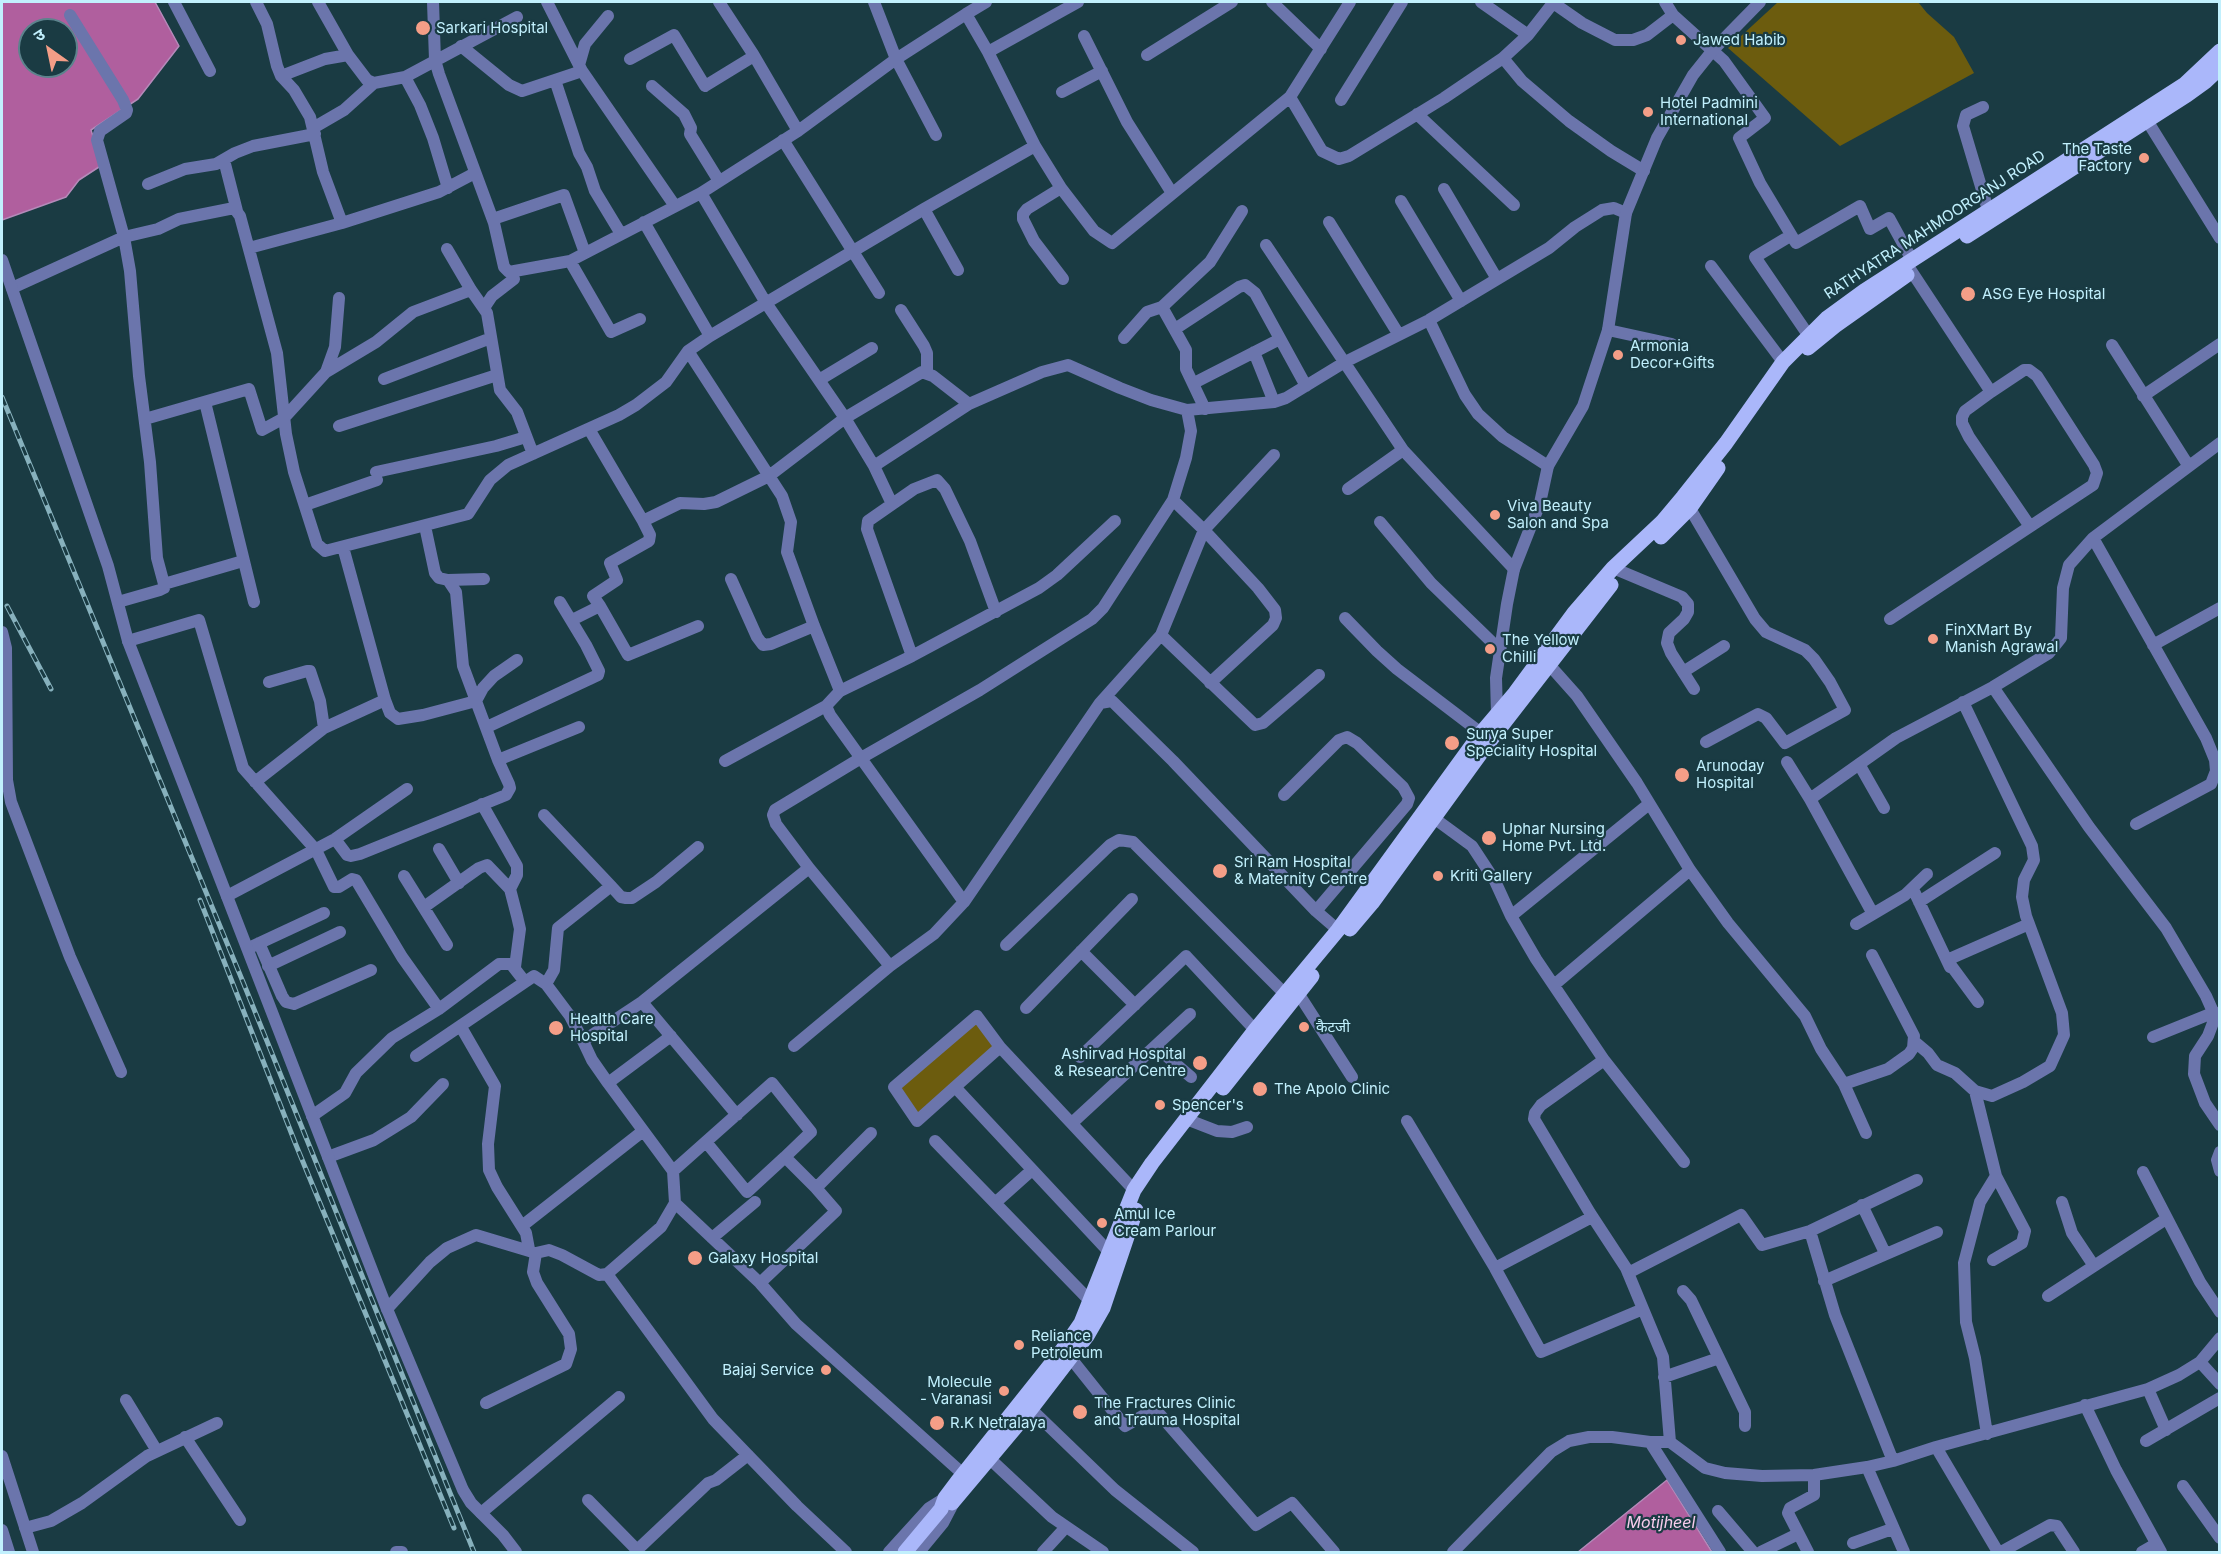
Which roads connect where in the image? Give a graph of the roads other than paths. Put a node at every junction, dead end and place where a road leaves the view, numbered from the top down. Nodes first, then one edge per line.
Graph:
1 (174, 2) edge
2 (256, 2) edge
3 (318, 2) edge
4 (433, 2) edge
5 (548, 2) edge
6 (719, 2) edge
7 (874, 2) edge
8 (986, 2) edge
9 (1078, 2) edge
10 (1232, 2) edge
11 (1272, 2) edge
12 (1350, 2) edge
13 (1402, 2) edge
14 (1481, 2) edge
15 (1552, 2) edge
16 (1665, 2) edge
17 (1761, 2) edge
18 (966, 14) junction
19 (70, 15) dead end
20 (1673, 15) junction
21 (608, 16) dead end
22 (517, 17) dead end
23 (1528, 34) junction
24 (1084, 36) dead end
25 (461, 46) junction
26 (1321, 49) junction
27 (1713, 50) junction
28 (2220, 51) edge
29 (988, 52) junction
30 (348, 55) junction
31 (1147, 55) dead end
32 (754, 56) junction
33 (1503, 58) junction
34 (630, 59) dead end
35 (896, 59) junction
36 (435, 60) junction
37 (580, 68) junction
38 (2220, 68) edge
39 (210, 71) dead end
40 (1102, 71) junction
41 (281, 76) junction
42 (405, 77) junction
43 (555, 80) junction
44 (374, 83) junction
45 (652, 86) dead end
46 (1062, 92) dead end
47 (1290, 97) junction
48 (1341, 100) dead end
49 (1983, 107) dead end
50 (1417, 114) junction
51 (2144, 116) junction
52 (314, 131) junction
53 (798, 131) junction
54 (936, 135) dead end
55 (783, 140) junction
56 (1035, 146) junction
57 (224, 160) junction
58 (1644, 171) junction
59 (475, 173) junction
60 (719, 181) junction
61 (148, 184) dead end
62 (1061, 188) junction
63 (448, 189) junction
64 (1444, 189) dead end
65 (701, 193) junction
66 (1172, 193) junction
67 (1401, 201) dead end
68 (1515, 204) dead end
69 (675, 206) junction
70 (924, 209) junction
71 (1988, 210) junction
72 (237, 211) junction
73 (1242, 211) dead end
74 (1626, 213) junction
75 (493, 219) junction
76 (644, 222) junction
77 (1329, 222) dead end
78 (342, 223) junction
79 (621, 234) junction
80 (1790, 236) junction
81 (124, 237) junction
82 (2220, 238) edge
83 (1266, 245) dead end
84 (249, 248) junction
85 (447, 249) dead end
86 (852, 251) junction
87 (585, 253) junction
88 (2, 260) edge
89 (570, 261) junction
90 (1910, 265) junction
91 (1711, 266) dead end
92 (958, 270) dead end
93 (514, 279) dead end
94 (1063, 279) dead end
95 (1497, 279) junction
96 (12, 288) junction
97 (471, 290) junction
98 (879, 293) dead end
99 (339, 298) dead end
100 (1461, 300) junction
101 (766, 303) junction
102 (1162, 307) junction
103 (484, 308) junction
104 (901, 310) dead end
105 (640, 319) dead end
106 (1429, 320) junction
107 (1175, 329) junction
108 (1608, 330) junction
109 (1399, 335) junction
110 (710, 336) junction
111 (491, 338) junction
112 (1124, 338) dead end
113 (1280, 339) junction
114 (1811, 339) junction
115 (1672, 344) dead end
116 (2220, 344) edge
117 (2112, 345) dead end
118 (872, 348) dead end
119 (688, 351) junction
120 (1254, 352) junction
121 (1345, 362) junction
122 (1783, 362) junction
123 (326, 372) junction
124 (927, 373) junction
125 (497, 375) junction
126 (384, 379) dead end
127 (819, 380) junction
128 (1194, 383) junction
129 (1306, 386) junction
130 (1991, 392) junction
131 (2143, 396) junction
132 (205, 402) junction
133 (1274, 402) junction
134 (969, 404) junction
135 (1205, 409) junction
136 (1186, 410) junction
137 (284, 418) junction
138 (845, 418) junction
139 (145, 419) junction
140 (339, 426) dead end
141 (589, 429) junction
142 (526, 437) junction
143 (2220, 443) edge
144 (496, 446) junction
145 (1403, 450) junction
146 (533, 454) junction
147 (1274, 455) dead end
148 (508, 465) junction
149 (2188, 465) junction
150 (874, 466) junction
151 (1548, 466) junction
152 (769, 476) junction
153 (1348, 489) dead end
154 (1173, 500) junction
155 (1686, 502) junction
156 (892, 504) junction
157 (304, 505) junction
158 (643, 521) junction
159 (1115, 521) dead end
160 (1380, 522) dead end
161 (2029, 525) junction
162 (425, 526) junction
163 (1204, 530) junction
164 (2093, 538) junction
165 (343, 547) junction
166 (243, 561) junction
167 (1515, 569) junction
168 (1617, 570) junction
169 (484, 579) dead end
170 (731, 579) dead end
171 (448, 580) junction
172 (164, 584) junction
173 (118, 602) junction
174 (254, 602) dead end
175 (560, 602) dead end
176 (600, 606) junction
177 (2220, 608) edge
178 (996, 612) junction
179 (1345, 618) dead end
180 (1890, 619) dead end
181 (572, 620) junction
182 (698, 626) dead end
183 (814, 626) junction
184 (2, 632) edge
185 (1161, 635) junction
186 (128, 641) junction
187 (2153, 645) junction
188 (1724, 646) dead end
189 (1501, 651) junction
190 (912, 656) junction
191 (517, 660) dead end
192 (1545, 660) junction
193 (1683, 672) junction
194 (1319, 675) dead end
195 (269, 682) dead end
196 (1210, 683) junction
197 (1993, 687) junction
198 (1694, 689) dead end
199 (840, 692) junction
200 (385, 700) junction
201 (477, 701) junction
202 (1963, 702) junction
203 (1100, 703) junction
204 (826, 706) junction
205 (1501, 717) junction
206 (487, 727) junction
207 (579, 727) dead end
208 (324, 728) junction
209 (1481, 733) junction
210 (1706, 742) dead end
211 (861, 758) junction
212 (498, 760) junction
213 (725, 761) dead end
214 (1787, 762) dead end
215 (1859, 764) junction
216 (255, 782) junction
217 (407, 789) dead end
218 (1284, 795) dead end
219 (1810, 799) junction
220 (482, 804) junction
221 (1649, 804) junction
222 (1884, 808) dead end
223 (1429, 814) junction
224 (544, 815) dead end
225 (2136, 824) dead end
226 (335, 839) junction
227 (698, 847) dead end
228 (439, 849) dead end
229 (316, 850) junction
230 (1995, 853) dead end
231 (809, 868) junction
232 (1690, 870) junction
233 (1927, 874) dead end
234 (404, 876) dead end
235 (459, 883) junction
236 (611, 886) junction
237 (510, 889) junction
238 (1913, 889) junction
239 (227, 896) junction
240 (1132, 899) dead end
241 (964, 902) junction
242 (1919, 902) junction
243 (424, 907) junction
244 (1316, 911) junction
245 (324, 913) dead end
246 (1873, 914) junction
247 (1510, 916) junction
248 (1856, 924) dead end
249 (2029, 924) junction
250 (1338, 930) junction
251 (340, 932) dead end
252 (447, 945) dead end
253 (1006, 945) dead end
254 (253, 946) junction
255 (1081, 951) junction
256 (1872, 955) dead end
257 (1947, 960) junction
258 (268, 966) junction
259 (890, 966) junction
260 (515, 967) junction
261 (371, 970) dead end
262 (525, 982) junction
263 (546, 984) junction
264 (1554, 985) junction
265 (1960, 989) dead end
266 (1291, 993) junction
267 (642, 1002) junction
268 (1978, 1002) dead end
269 (1135, 1005) junction
270 (1026, 1008) dead end
271 (439, 1009) junction
272 (1190, 1014) dead end
273 (2217, 1014) edge
274 (461, 1027) junction
275 (1255, 1030) junction
276 (671, 1036) junction
277 (2153, 1037) dead end
278 (584, 1041) junction
279 (1915, 1042) junction
280 (794, 1046) dead end
281 (1000, 1047) junction
282 (1156, 1047) junction
283 (416, 1056) dead end
284 (1080, 1057) dead end
285 (1604, 1060) junction
286 (121, 1072) dead end
287 (1191, 1077) dead end
288 (1352, 1077) dead end
289 (608, 1083) junction
290 (443, 1084) dead end
291 (1844, 1084) junction
292 (955, 1087) junction
293 (1975, 1091) junction
294 (737, 1114) junction
295 (312, 1116) junction
296 (1190, 1120) junction
297 (1407, 1121) dead end
298 (1072, 1123) junction
299 (2220, 1125) edge
300 (1247, 1127) dead end
301 (644, 1131) junction
302 (1866, 1132) dead end
303 (871, 1133) dead end
304 (935, 1141) dead end
305 (706, 1142) junction
306 (2220, 1152) edge
307 (328, 1157) junction
308 (785, 1157) junction
309 (1684, 1162) dead end
310 (1032, 1170) junction
311 (673, 1171) junction
312 (2220, 1171) edge
313 (2143, 1172) dead end
314 (1996, 1176) junction
315 (1917, 1180) dead end
316 (816, 1188) junction
317 (1134, 1190) junction
318 (755, 1202) dead end
319 (2062, 1202) dead end
320 (675, 1203) junction
321 (995, 1203) junction
322 (1863, 1205) junction
323 (1592, 1217) junction
324 (2166, 1219) junction
325 (522, 1226) junction
326 (1810, 1231) junction
327 (1937, 1232) dead end
328 (712, 1238) junction
329 (533, 1251) junction
330 (1110, 1253) junction
331 (1885, 1253) junction
332 (1993, 1260) dead end
333 (2094, 1266) junction
334 (1495, 1268) junction
335 (1628, 1273) junction
336 (607, 1274) junction
337 (1824, 1281) junction
338 (760, 1283) junction
339 (1683, 1291) dead end
340 (2048, 1296) dead end
341 (1091, 1302) junction
342 (387, 1309) junction
343 (1643, 1309) junction
344 (2220, 1312) edge
345 (2220, 1338) edge
346 (1067, 1354) junction
347 (1719, 1358) junction
348 (2200, 1362) junction
349 (1664, 1377) junction
350 (2220, 1384) edge
351 (2148, 1389) junction
352 (619, 1397) dead end
353 (2220, 1398) edge
354 (126, 1400) dead end
355 (486, 1403) dead end
356 (2085, 1405) junction
357 (1031, 1409) junction
358 (217, 1423) dead end
359 (1745, 1426) dead end
360 (2166, 1430) junction
361 (1987, 1434) junction
362 (185, 1437) junction
363 (2146, 1441) dead end
364 (1650, 1442) junction
365 (1670, 1442) junction
366 (1936, 1447) junction
367 (157, 1451) junction
368 (748, 1455) junction
369 (2, 1456) edge
370 (990, 1459) junction
371 (1893, 1461) junction
372 (1868, 1467) junction
373 (963, 1474) junction
374 (1814, 1475) junction
375 (2183, 1486) dead end
376 (588, 1500) dead end
377 (947, 1503) junction
378 (1718, 1511) dead end
379 (481, 1513) junction
380 (240, 1520) dead end
381 (1066, 1527) junction
382 (25, 1528) junction
383 (1892, 1529) junction
384 (2, 1530) edge
385 (1798, 1534) junction
386 (2220, 1538) edge
387 (1853, 1543) dead end
388 (2158, 1548) edge
389 (638, 1551) edge
390 (9, 1552) edge
391 (33, 1552) edge
392 (396, 1552) edge
393 (402, 1552) edge
394 (516, 1552) edge
395 (846, 1552) edge
396 (889, 1552) edge
397 (905, 1552) edge
398 (919, 1552) edge
399 (1043, 1552) edge
400 (1103, 1552) edge
401 (1193, 1552) edge
402 (1334, 1552) edge
403 (1452, 1552) edge
404 (1720, 1552) edge
405 (1754, 1552) edge
406 (1761, 1552) edge
407 (1808, 1552) edge
408 (1904, 1552) edge
409 (2000, 1552) edge
410 (2074, 1552) edge
411 (2142, 1552) edge

1 - 39 street
2 - 41 street
3 - 30 street
4 - 36 street
5 - 37 street
6 - 32 street
7 - 35 street
8 - 18 street
9 - 29 street
10 - 31 street
11 - 26 street
12 - 26 street
13 - 48 street
14 - 23 street
15 - 20 street
15 - 23 street
16 - 20 street
17 - 27 street
18 - 29 street
18 - 35 street
19 - 81 street
20 - 27 street
21 - 37 street
22 - 25 street
23 - 33 street
24 - 40 street
25 - 36 street
25 - 43 street
26 - 47 street
27 - 58 street
27 - 80 street
28 - 51 main road, RATHYATRA MAHMOORGANJ ROAD
29 - 56 street
30 - 41 street
30 - 44 street
32 - 34 street
32 - 53 street
33 - 50 street
33 - 58 street
35 - 53 street
35 - 54 street
36 - 42 street
36 - 59 street
37 - 43 street
37 - 69 street
38 - 51 main road, RATHYATRA MAHMOORGANJ ROAD
40 - 46 street
40 - 66 street
41 - 52 street
42 - 44 street
42 - 63 street
43 - 79 street
44 - 52 street
45 - 60 street
47 - 50 street
47 - 66 street
49 - 71 street
50 - 68 street
51 - 71 main road, RATHYATRA MAHMOORGANJ ROAD
51 - 82 street
51 - 90 main road, RATHYATRA MAHMOORGANJ ROAD
52 - 57 street
52 - 78 street
53 - 55 street
55 - 60 street
55 - 86 street
56 - 62 street
56 - 70 street
57 - 61 street
57 - 72 street
58 - 74 street
59 - 63 street
59 - 75 street
60 - 65 street
62 - 66 street
62 - 94 street
63 - 78 street
64 - 95 street
65 - 69 street
65 - 101 street
67 - 100 street
69 - 76 street
70 - 86 street
70 - 92 street
71 - 90 main road, RATHYATRA MAHMOORGANJ ROAD
72 - 81 street
72 - 84 street
73 - 102 street
74 - 95 street
74 - 108 street
75 - 87 street
75 - 89 street
76 - 79 street
76 - 110 street
77 - 109 street
78 - 84 street
79 - 87 street
80 - 90 street
80 - 114 street
81 - 96 street
81 - 139 street
83 - 121 street
84 - 137 street
85 - 97 street
86 - 98 street
86 - 101 street
87 - 89 street
88 - 96 street
89 - 105 street
90 - 114 main road, RATHYATRA MAHMOORGANJ ROAD
90 - 130 street
91 - 122 street
93 - 103 street
95 - 100 street
96 - 173 street
97 - 103 street
97 - 123 street
99 - 123 street
100 - 106 street
101 - 110 street
101 - 127 street
102 - 107 street
102 - 112 street
103 - 111 street
104 - 124 street
106 - 109 street
106 - 151 street
107 - 113 street
107 - 128 street
108 - 115 street
108 - 151 street
109 - 121 street
110 - 119 street
111 - 125 street
111 - 126 street
113 - 120 street
113 - 129 street
114 - 122 main road, RATHYATRA MAHMOORGANJ ROAD
114 - 155 main road, RATHYATRA MAHMOORGANJ ROAD
116 - 131 street
117 - 131 street
118 - 127 street
119 - 141 street
119 - 152 street
120 - 128 street
120 - 133 street
121 - 129 street
121 - 145 street
122 - 155 main road, RATHYATRA MAHMOORGANJ ROAD
123 - 137 street
124 - 134 street
124 - 138 street
125 - 140 street
125 - 142 street
127 - 138 street
128 - 135 street
129 - 133 street
130 - 161 street
130 - 161 street
131 - 149 street
132 - 137 street
132 - 139 street
132 - 166 street
133 - 135 street
134 - 136 street
134 - 150 street
135 - 136 street
136 - 154 street
137 - 157 street
138 - 150 street
138 - 152 street
139 - 172 street
141 - 146 street
141 - 158 street
142 - 144 street
142 - 146 street
143 - 149 street
144 - 148 street
144 - 157 street
145 - 153 street
145 - 167 street
146 - 148 street
147 - 163 street
148 - 162 street
149 - 164 street
150 - 156 street
151 - 167 street
152 - 158 street
152 - 183 street
154 - 163 street
154 - 211 street
155 - 168 main road, RATHYATRA MAHMOORGANJ ROAD
155 - 210 street
156 - 178 street
156 - 190 street
157 - 165 street
158 - 176 street
159 - 178 street
160 - 189 street
161 - 180 street
162 - 165 street
162 - 171 street
163 - 185 street
163 - 196 street
164 - 187 street
164 - 197 street
165 - 200 street
166 - 172 street
166 - 174 street
167 - 189 street
168 - 192 main road, RATHYATRA MAHMOORGANJ ROAD
168 - 193 street
169 - 171 street
170 - 183 street
171 - 201 street
172 - 173 street
173 - 186 street
175 - 181 street
176 - 181 street
176 - 182 street
177 - 187 street
178 - 190 street
179 - 209 street
181 - 206 street
183 - 199 street
184 - 286 street
185 - 196 street
185 - 203 street
186 - 216 street
186 - 239 street
187 - 225 street
188 - 193 street
189 - 205 street
190 - 199 street
191 - 201 street
192 - 205 main road, RATHYATRA MAHMOORGANJ ROAD
192 - 221 street
193 - 198 street
194 - 196 street
195 - 208 street
197 - 202 street
197 - 273 street
199 - 204 street
200 - 201 street
200 - 208 street
201 - 206 street
202 - 215 street
202 - 249 street
203 - 241 street
203 - 244 street
204 - 211 street
204 - 213 street
205 - 209 main road
205 - 223 main road, RATHYATRA MAHMOORGANJ ROAD
206 - 212 street
207 - 212 street
208 - 216 street
209 - 223 main road
211 - 231 street
211 - 241 street
212 - 220 street
214 - 219 street
215 - 219 street
215 - 222 street
216 - 229 street
217 - 226 street
218 - 244 street
219 - 246 street
220 - 226 street
220 - 237 street
221 - 232 street
221 - 247 street
223 - 247 street
223 - 250 main road
223 - 266 main road, RATHYATRA MAHMOORGANJ ROAD
224 - 236 street
226 - 229 street
227 - 236 street
228 - 235 street
229 - 239 street
229 - 271 street
230 - 242 street
231 - 259 street
231 - 267 street
232 - 264 street
232 - 291 street
233 - 238 street
234 - 243 street
235 - 237 street
235 - 243 street
236 - 263 street
237 - 260 street
238 - 242 street
238 - 246 street
239 - 254 street
240 - 255 street
241 - 259 street
242 - 257 street
243 - 252 street
244 - 250 street
245 - 254 street
246 - 248 street
247 - 264 street
249 - 257 street
249 - 293 street
250 - 266 main road
251 - 258 street
253 - 266 street
254 - 258 street
254 - 295 street
255 - 269 street
255 - 270 street
256 - 279 street
257 - 265 street
257 - 268 street
258 - 261 street
259 - 280 street
260 - 262 street
260 - 271 street
262 - 263 street
262 - 274 street
263 - 278 street
264 - 285 street
266 - 275 main road
266 - 288 street
266 - 296 main road, RATHYATRA MAHMOORGANJ ROAD
267 - 276 street
267 - 278 street
269 - 275 street
269 - 284 street
271 - 295 street
272 - 282 street
273 - 277 street
273 - 299 street
274 - 283 street
274 - 325 street
275 - 296 main road
276 - 289 street
276 - 294 street
278 - 289 street
279 - 291 street
279 - 293 street
281 - 292 street
281 - 292 street
281 - 298 street
282 - 287 street
282 - 298 street
285 - 309 street
285 - 323 street
289 - 301 street
290 - 307 street
291 - 302 street
292 - 310 street
293 - 314 street
294 - 305 street
294 - 308 street
295 - 307 street
296 - 300 street
296 - 317 main road
296 - 346 main road, RATHYATRA MAHMOORGANJ ROAD
297 - 334 street
298 - 317 street
301 - 311 street
301 - 325 street
303 - 316 street
304 - 321 street
305 - 308 street
305 - 311 street
306 - 312 street
307 - 342 street
308 - 316 street
310 - 321 street
310 - 330 street
311 - 320 street
313 - 324 street
314 - 332 street
314 - 361 street
315 - 322 street
316 - 338 street
317 - 330 main road
318 - 328 street
319 - 333 street
320 - 328 street
320 - 336 street
321 - 341 street
322 - 326 street
322 - 331 street
323 - 334 street
323 - 335 street
324 - 333 street
324 - 344 street
325 - 329 street
326 - 335 street
326 - 337 street
327 - 331 street
328 - 338 street
329 - 336 street
329 - 342 street
329 - 355 street
330 - 341 main road
331 - 337 street
333 - 340 street
334 - 343 street
335 - 343 street
336 - 368 street
337 - 371 street
338 - 373 street
339 - 347 street
341 - 346 main road
342 - 379 street
343 - 349 street
345 - 348 street
346 - 357 main road, RATHYATRA MAHMOORGANJ ROAD
346 - 373 main road
346 - 402 street
347 - 349 street
347 - 359 street
348 - 350 street
348 - 351 street
349 - 365 street
351 - 356 street
351 - 360 street
352 - 379 street
353 - 360 street
354 - 367 street
356 - 361 street
356 - 388 street
357 - 370 main road, RATHYATRA MAHMOORGANJ ROAD
357 - 401 street
358 - 362 street
360 - 363 street
361 - 366 street
362 - 367 street
362 - 380 street
364 - 365 street
364 - 403 street
364 - 404 street
365 - 374 street
366 - 371 street
366 - 409 street
367 - 382 street
368 - 389 street
368 - 395 street
369 - 382 street
370 - 377 main road, RATHYATRA MAHMOORGANJ ROAD
370 - 381 street
371 - 372 street
372 - 374 street
372 - 383 street
373 - 377 main road
374 - 385 street
375 - 386 street
376 - 389 street
377 - 396 street
377 - 397 main road
377 - 398 street
378 - 405 street
379 - 394 street
381 - 399 street
381 - 400 street
382 - 391 street
383 - 387 street
383 - 408 street
384 - 390 street
385 - 406 street
385 - 407 street
388 - 411 street
392 - 393 street
409 - 410 street

